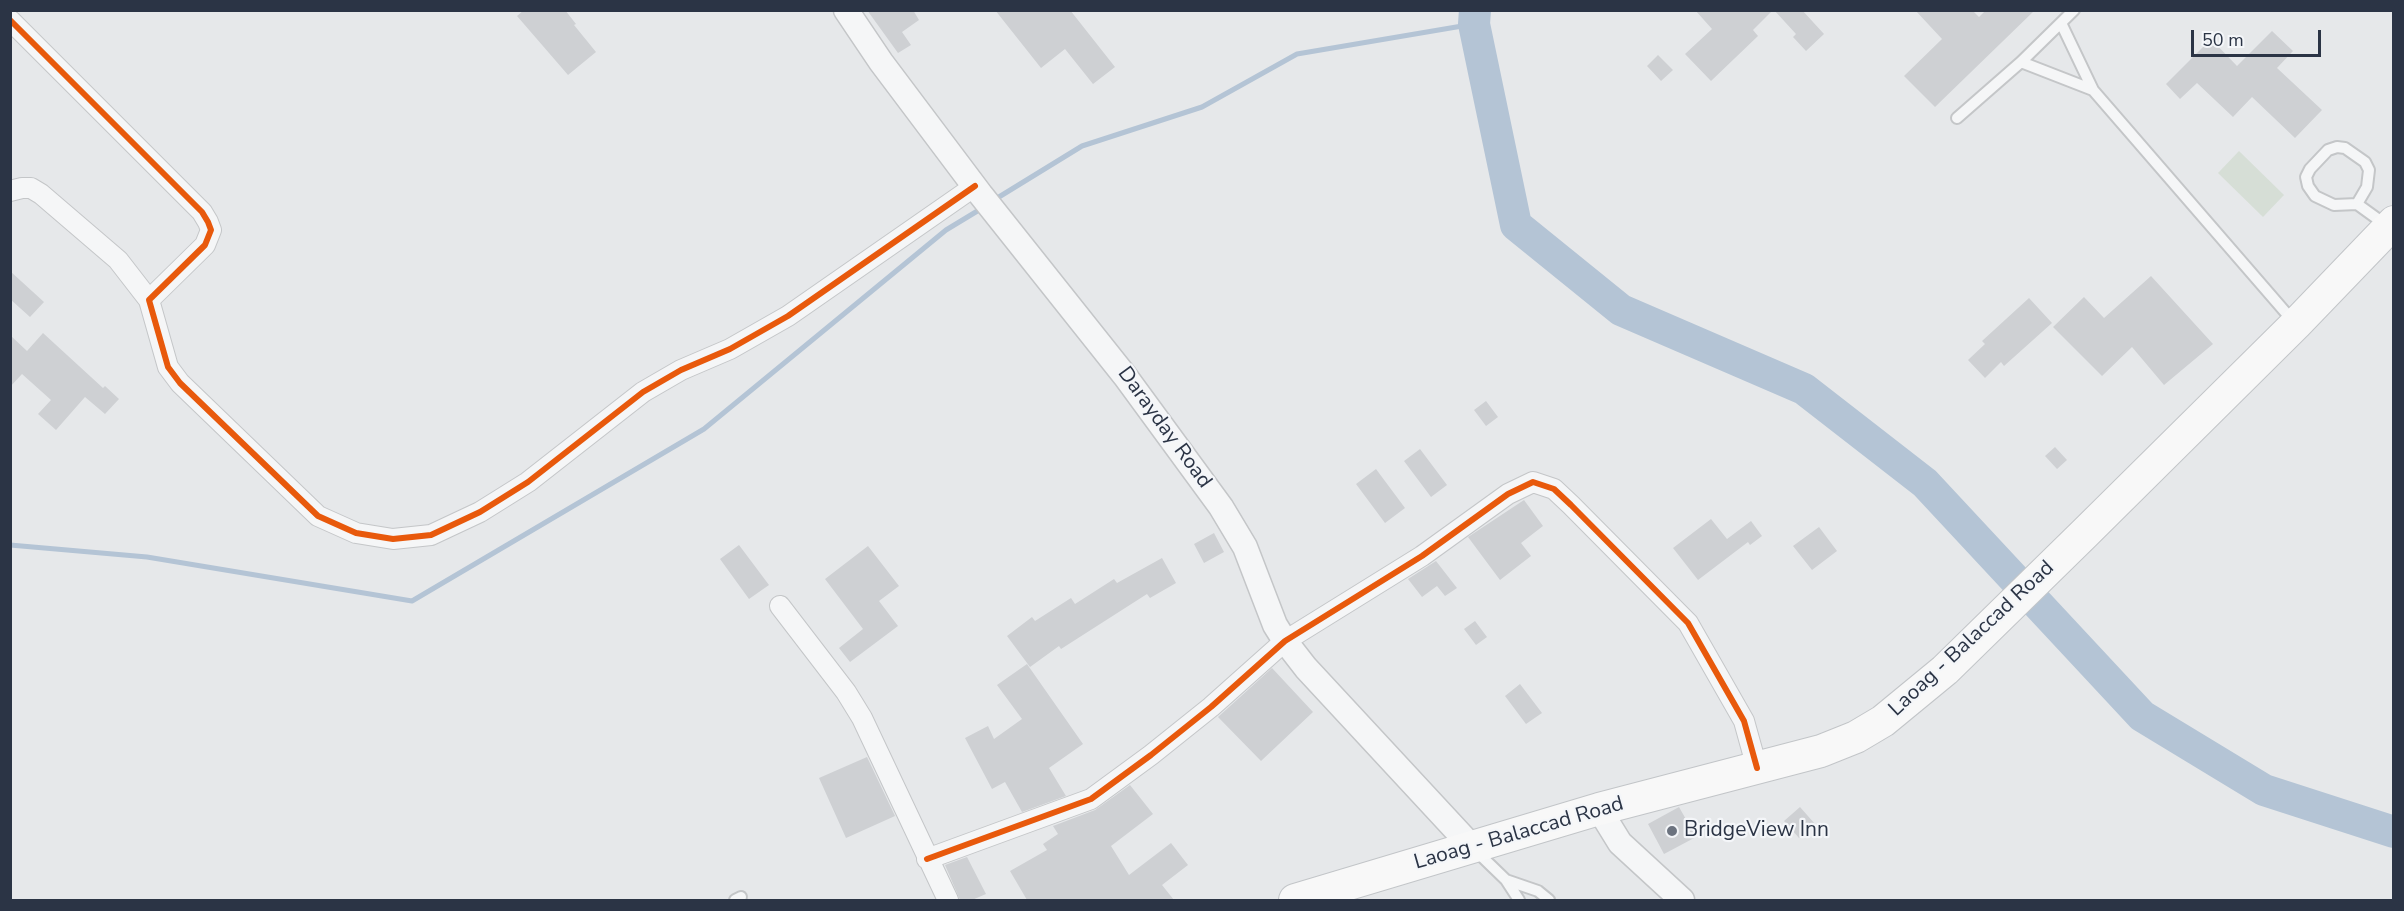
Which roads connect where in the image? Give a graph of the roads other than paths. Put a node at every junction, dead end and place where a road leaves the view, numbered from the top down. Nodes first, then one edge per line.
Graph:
1 (846, 10) edge
2 (2074, 10) edge
3 (10, 20) edge
4 (2061, 23) junction
5 (2021, 62) junction
6 (2093, 90) junction
7 (1957, 118) dead end
8 (978, 190) junction
9 (10, 191) edge
10 (2357, 204) junction
11 (2391, 224) edge
12 (149, 300) junction
13 (2296, 324) junction
14 (780, 606) dead end
15 (1285, 641) junction
16 (1757, 768) junction
17 (1599, 809) junction
18 (1472, 847) junction
19 (927, 859) junction
20 (1506, 880) junction
21 (948, 900) edge
22 (1295, 900) edge
23 (1519, 900) edge
24 (1549, 900) edge
25 (1682, 900) edge

1 - 8 street, Darayday Road
2 - 4 lane
3 - 12 street
4 - 5 lane
4 - 6 lane
5 - 6 lane
5 - 7 lane
6 - 13 lane
8 - 12 street
8 - 15 street, Darayday Road
9 - 12 street
10 - 10 lane
10 - 11 lane
11 - 13 main road, Laoag - Balaccad Road
13 - 16 main road, Laoag - Balaccad Road
14 - 19 street
15 - 16 street
15 - 18 street, Darayday Road
15 - 19 street
16 - 17 main road, Laoag - Balaccad Road
17 - 18 main road, Laoag - Balaccad Road
17 - 25 street
18 - 20 lane
18 - 22 main road, Laoag - Balaccad Road
19 - 21 street
20 - 23 lane
20 - 24 lane

